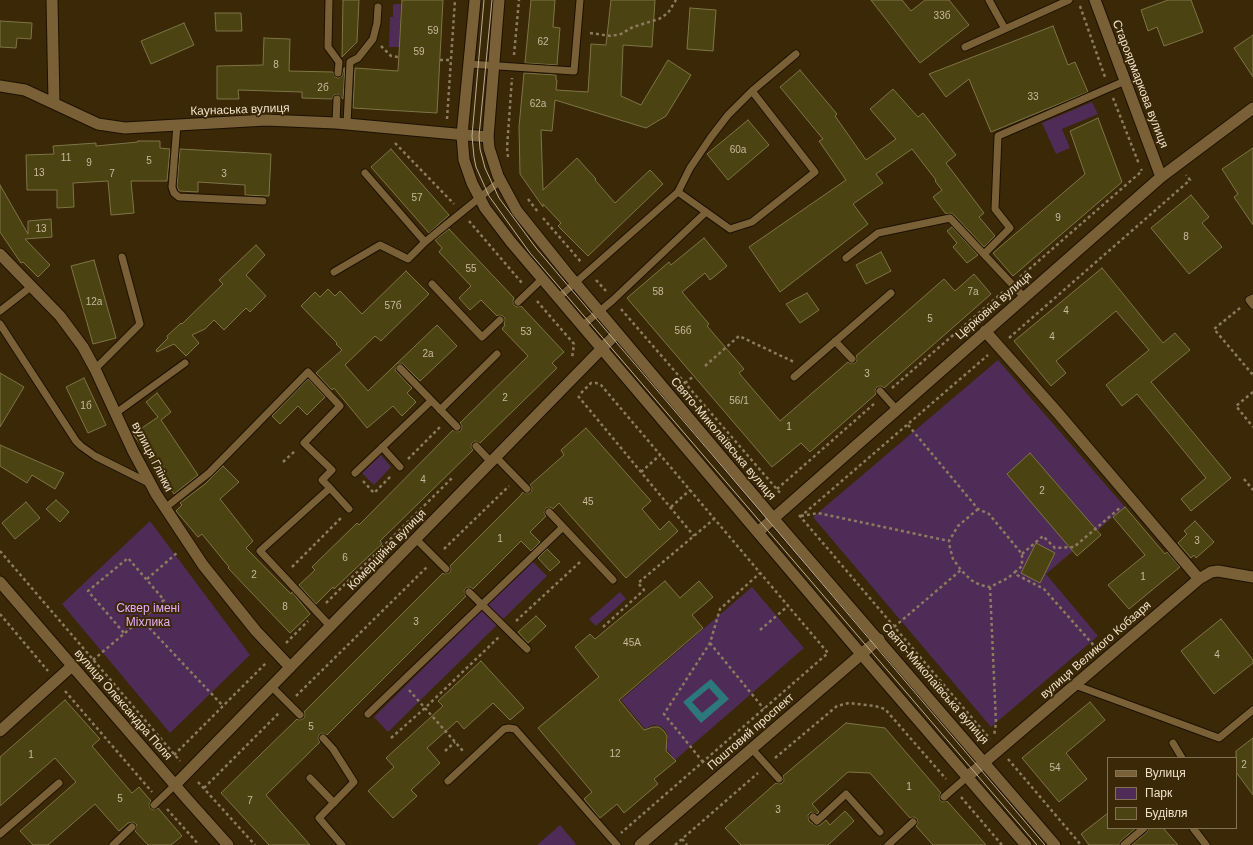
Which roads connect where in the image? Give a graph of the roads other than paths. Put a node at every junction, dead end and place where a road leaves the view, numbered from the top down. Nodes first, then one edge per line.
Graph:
1 (52, 0) edge
2 (329, 0) edge
3 (475, 0) edge
4 (499, 0) edge
5 (580, 0) edge
6 (989, 0) edge
7 (1069, 0) edge
8 (1095, 0) edge
9 (378, 7) dead end
10 (1005, 29) junction
11 (965, 47) dead end
12 (796, 54) dead end
13 (469, 64) junction
14 (494, 66) junction
15 (338, 73) dead end
16 (1125, 81) junction
17 (0, 86) edge
18 (752, 90) junction
19 (337, 99) dead end
20 (54, 102) junction
21 (1253, 108) edge
22 (342, 123) junction
23 (177, 125) junction
24 (462, 134) junction
25 (488, 137) junction
26 (365, 173) dead end
27 (1161, 177) junction
28 (500, 181) junction
29 (678, 192) junction
30 (479, 197) junction
31 (263, 201) dead end
32 (706, 212) junction
33 (425, 242) junction
34 (0, 254) edge
35 (984, 254) junction
36 (122, 257) dead end
37 (846, 258) dead end
38 (334, 272) dead end
39 (542, 279) junction
40 (432, 284) dead end
41 (576, 284) junction
42 (32, 286) junction
43 (891, 293) dead end
44 (1024, 297) junction
45 (558, 298) junction
46 (518, 302) dead end
47 (0, 311) edge
48 (600, 312) junction
49 (500, 320) dead end
50 (0, 324) edge
51 (582, 326) junction
52 (985, 331) junction
53 (617, 333) junction
54 (835, 341) junction
55 (602, 349) junction
56 (497, 354) dead end
57 (852, 359) dead end
58 (185, 362) dead end
59 (400, 368) dead end
60 (95, 369) junction
61 (794, 377) dead end
62 (880, 391) dead end
63 (431, 401) junction
64 (440, 410) junction
65 (896, 410) junction
66 (116, 413) junction
67 (457, 427) dead end
68 (476, 446) dead end
69 (382, 447) junction
70 (493, 460) junction
71 (400, 467) dead end
72 (355, 473) dead end
73 (150, 483) junction
74 (330, 488) junction
75 (526, 489) dead end
76 (165, 508) junction
77 (349, 509) road end
78 (549, 512) dead end
79 (774, 518) junction
80 (563, 527) junction
81 (758, 532) junction
82 (416, 539) junction
83 (446, 569) dead end
84 (1253, 577) edge
85 (1199, 579) junction
86 (614, 580) dead end
87 (0, 582) edge
88 (470, 592) dead end
89 (481, 604) junction
90 (330, 626) junction
91 (879, 640) junction
92 (527, 649) dead end
93 (862, 655) junction
94 (72, 666) junction
95 (290, 667) junction
96 (1076, 685) junction
97 (271, 686) junction
98 (1253, 710) edge
99 (368, 714) dead end
100 (300, 715) dead end
101 (0, 731) edge
102 (323, 738) dead end
103 (1173, 743) dead end
104 (752, 749) junction
105 (1181, 757) edge
106 (985, 762) junction
107 (967, 777) junction
108 (310, 778) dead end
109 (779, 780) dead end
110 (448, 781) dead end
111 (59, 783) dead end
112 (175, 785) junction
113 (944, 796) dead end
114 (157, 802) road end
115 (334, 803) junction
116 (813, 816) dead end
117 (914, 822) dead end
118 (132, 827) dead end
119 (1143, 829) edge
120 (1194, 829) edge
121 (880, 832) dead end
122 (0, 834) edge
123 (615, 842) edge
124 (113, 845) edge
125 (228, 845) edge
126 (342, 845) edge
127 (640, 845) edge
128 (888, 845) edge
129 (1026, 845) edge
130 (1056, 845) edge
131 (1124, 845) edge
132 (1206, 845) edge

1 - 20 street
2 - 15 lane
3 - 13 street
4 - 14 street, Свято-Миколаївська вулиця
5 - 14 lane
6 - 10 lane
7 - 10 lane
8 - 16 street, Староярмаркова вулиця
9 - 22 lane
10 - 11 lane
12 - 18 lane
13 - 14 lane
13 - 24 street
14 - 25 street, Свято-Миколаївська вулиця
16 - 27 street, Староярмаркова вулиця
16 - 35 lane
17 - 20 street, Каунаська вулиця
18 - 29 lane
18 - 32 lane
19 - 22 lane
20 - 23 street, Каунаська вулиця
21 - 27 street, Церковна вулиця
22 - 23 street, Каунаська вулиця
22 - 24 street, Каунаська вулиця
23 - 31 lane
24 - 25 street, Каунаська вулиця
24 - 30 street
25 - 28 street, Свято-Миколаївська вулиця
26 - 33 lane
27 - 44 street, Церковна вулиця
28 - 30 lane
28 - 41 street, Свято-Миколаївська вулиця
29 - 32 lane
29 - 41 lane
30 - 33 lane
30 - 39 street
32 - 48 lane
33 - 38 lane
34 - 42 street, вулиця Глінки
35 - 37 lane
35 - 44 lane
36 - 60 lane
39 - 45 street
39 - 46 lane
40 - 49 lane
41 - 45 lane
41 - 48 street, Свято-Миколаївська вулиця
42 - 47 lane
42 - 60 street, вулиця Глінки
43 - 54 lane
44 - 52 street, Церковна вулиця
45 - 51 street
48 - 51 lane
48 - 53 street, Свято-Миколаївська вулиця
50 - 73 lane
51 - 55 street
52 - 65 street, Церковна вулиця
52 - 85 street
53 - 55 street, Комерційна вулиця
53 - 79 street, Свято-Миколаївська вулиця
54 - 57 lane
54 - 61 lane
55 - 70 street, Комерційна вулиця
55 - 81 street
56 - 64 lane
58 - 66 lane
59 - 63 lane
60 - 66 street, вулиця Глінки
62 - 65 lane
63 - 64 lane
63 - 69 lane
64 - 67 lane
65 - 79 street, Церковна вулиця
66 - 73 street, вулиця Глінки
68 - 70 lane
69 - 71 lane
69 - 72 lane
70 - 75 lane
70 - 82 street, Комерційна вулиця
73 - 76 street, вулиця Глінки
74 - 76 lane
74 - 77 lane
74 - 90 lane
76 - 95 street, вулиця Глінки
78 - 80 lane
79 - 81 street, Церковна вулиця
79 - 91 street, Свято-Миколаївська вулиця
80 - 86 lane
80 - 89 lane
81 - 93 street
82 - 83 lane
82 - 90 street, Комерційна вулиця
84 - 85 street, вулиця Великого Кобзаря
85 - 96 street, вулиця Великого Кобзаря
87 - 94 street, вулиця Олександра Поля
88 - 89 lane
89 - 92 lane
89 - 99 lane
90 - 95 street, Комерційна вулиця
91 - 93 street, Поштовий проспект
91 - 106 street, Свято-Миколаївська вулиця
93 - 104 street, Поштовий проспект
93 - 107 street
94 - 101 street
94 - 112 street, вулиця Олександра Поля
95 - 97 street, Комерційна вулиця
96 - 98 lane
96 - 106 street, вулиця Великого Кобзаря
97 - 100 lane
97 - 112 street, Комерційна вулиця
102 - 115 lane
103 - 105 lane
104 - 109 lane
104 - 127 street, Поштовий проспект
106 - 107 street, вулиця Великого Кобзаря
106 - 130 street, Свято-Миколаївська вулиця
107 - 113 lane
107 - 129 street
108 - 115 lane
110 - 123 lane
111 - 122 lane
112 - 114 lane
112 - 125 street, вулиця Олександра Поля
115 - 126 lane
116 - 121 lane
117 - 128 lane
118 - 124 lane
119 - 131 lane
120 - 132 lane

